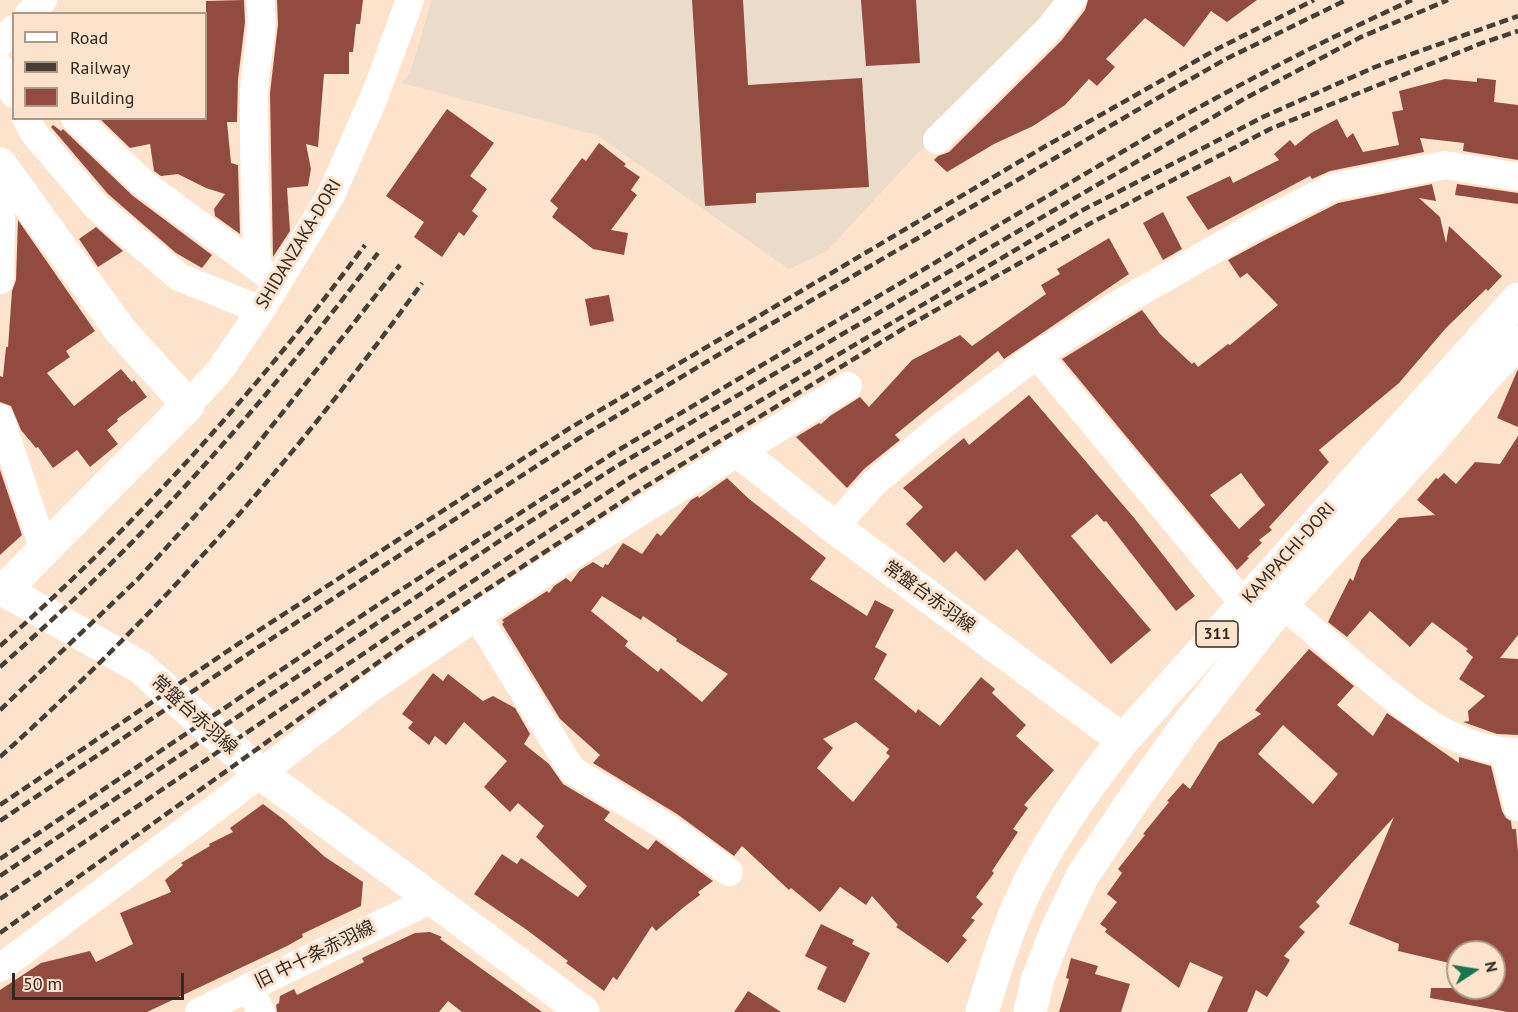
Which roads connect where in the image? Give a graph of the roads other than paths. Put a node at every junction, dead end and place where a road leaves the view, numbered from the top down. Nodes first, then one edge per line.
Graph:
1 (43, 0) edge
2 (260, 0) edge
3 (1071, 0) edge
4 (404, 7) edge
5 (31, 12) edge
6 (6, 47) edge
7 (12, 82) edge
8 (27, 120) edge
9 (77, 120) edge
10 (937, 140) dead end
11 (1, 166) edge
12 (1518, 177) edge
13 (267, 275) junction
14 (0, 280) edge
15 (1518, 298) edge
16 (261, 310) junction
17 (1518, 342) edge
18 (1037, 355) junction
19 (848, 386) dead end
20 (188, 405) junction
21 (0, 418) edge
22 (738, 451) junction
23 (834, 527) junction
24 (44, 550) junction
25 (1, 592) edge
26 (1264, 603) junction
27 (477, 616) junction
28 (1123, 740) junction
29 (1511, 752) edge
30 (260, 773) junction
31 (1518, 807) edge
32 (729, 872) dead end
33 (432, 899) junction
34 (0, 968) edge
35 (255, 1000) edge
36 (199, 1012) edge
37 (583, 1012) edge
38 (982, 1012) edge
39 (1030, 1012) edge

1 - 5 street
2 - 13 street
3 - 10 street
4 - 13 street, SHIDANZAKA-DORI
6 - 7 street
8 - 16 street
9 - 13 street
11 - 14 street
11 - 20 main road
12 - 18 street
13 - 16 street, SHIDANZAKA-DORI
15 - 26 main road, KAMPACHI-DORI / 311
16 - 20 street, SHIDANZAKA-DORI
17 - 26 main road, KAMPACHI-DORI / 311
18 - 23 street
18 - 26 street
19 - 22 street
20 - 24 main road, 常盤台赤羽線
21 - 24 street
22 - 23 main road, 常盤台赤羽線
22 - 27 street
23 - 28 main road, 常盤台赤羽線
24 - 25 main road, 常盤台赤羽線
25 - 30 main road, 常盤台赤羽線
26 - 28 main road, KAMPACHI-DORI / 311
26 - 29 street
26 - 39 main road, KAMPACHI-DORI / 311
27 - 30 street
27 - 32 street
28 - 38 main road, KAMPACHI-DORI / 311
29 - 31 street
30 - 33 main road, 常盤台赤羽線
30 - 34 street
33 - 35 street, 旧 中十条赤羽線
33 - 37 main road, 常盤台赤羽線
35 - 36 street, 旧 中十条赤羽線

